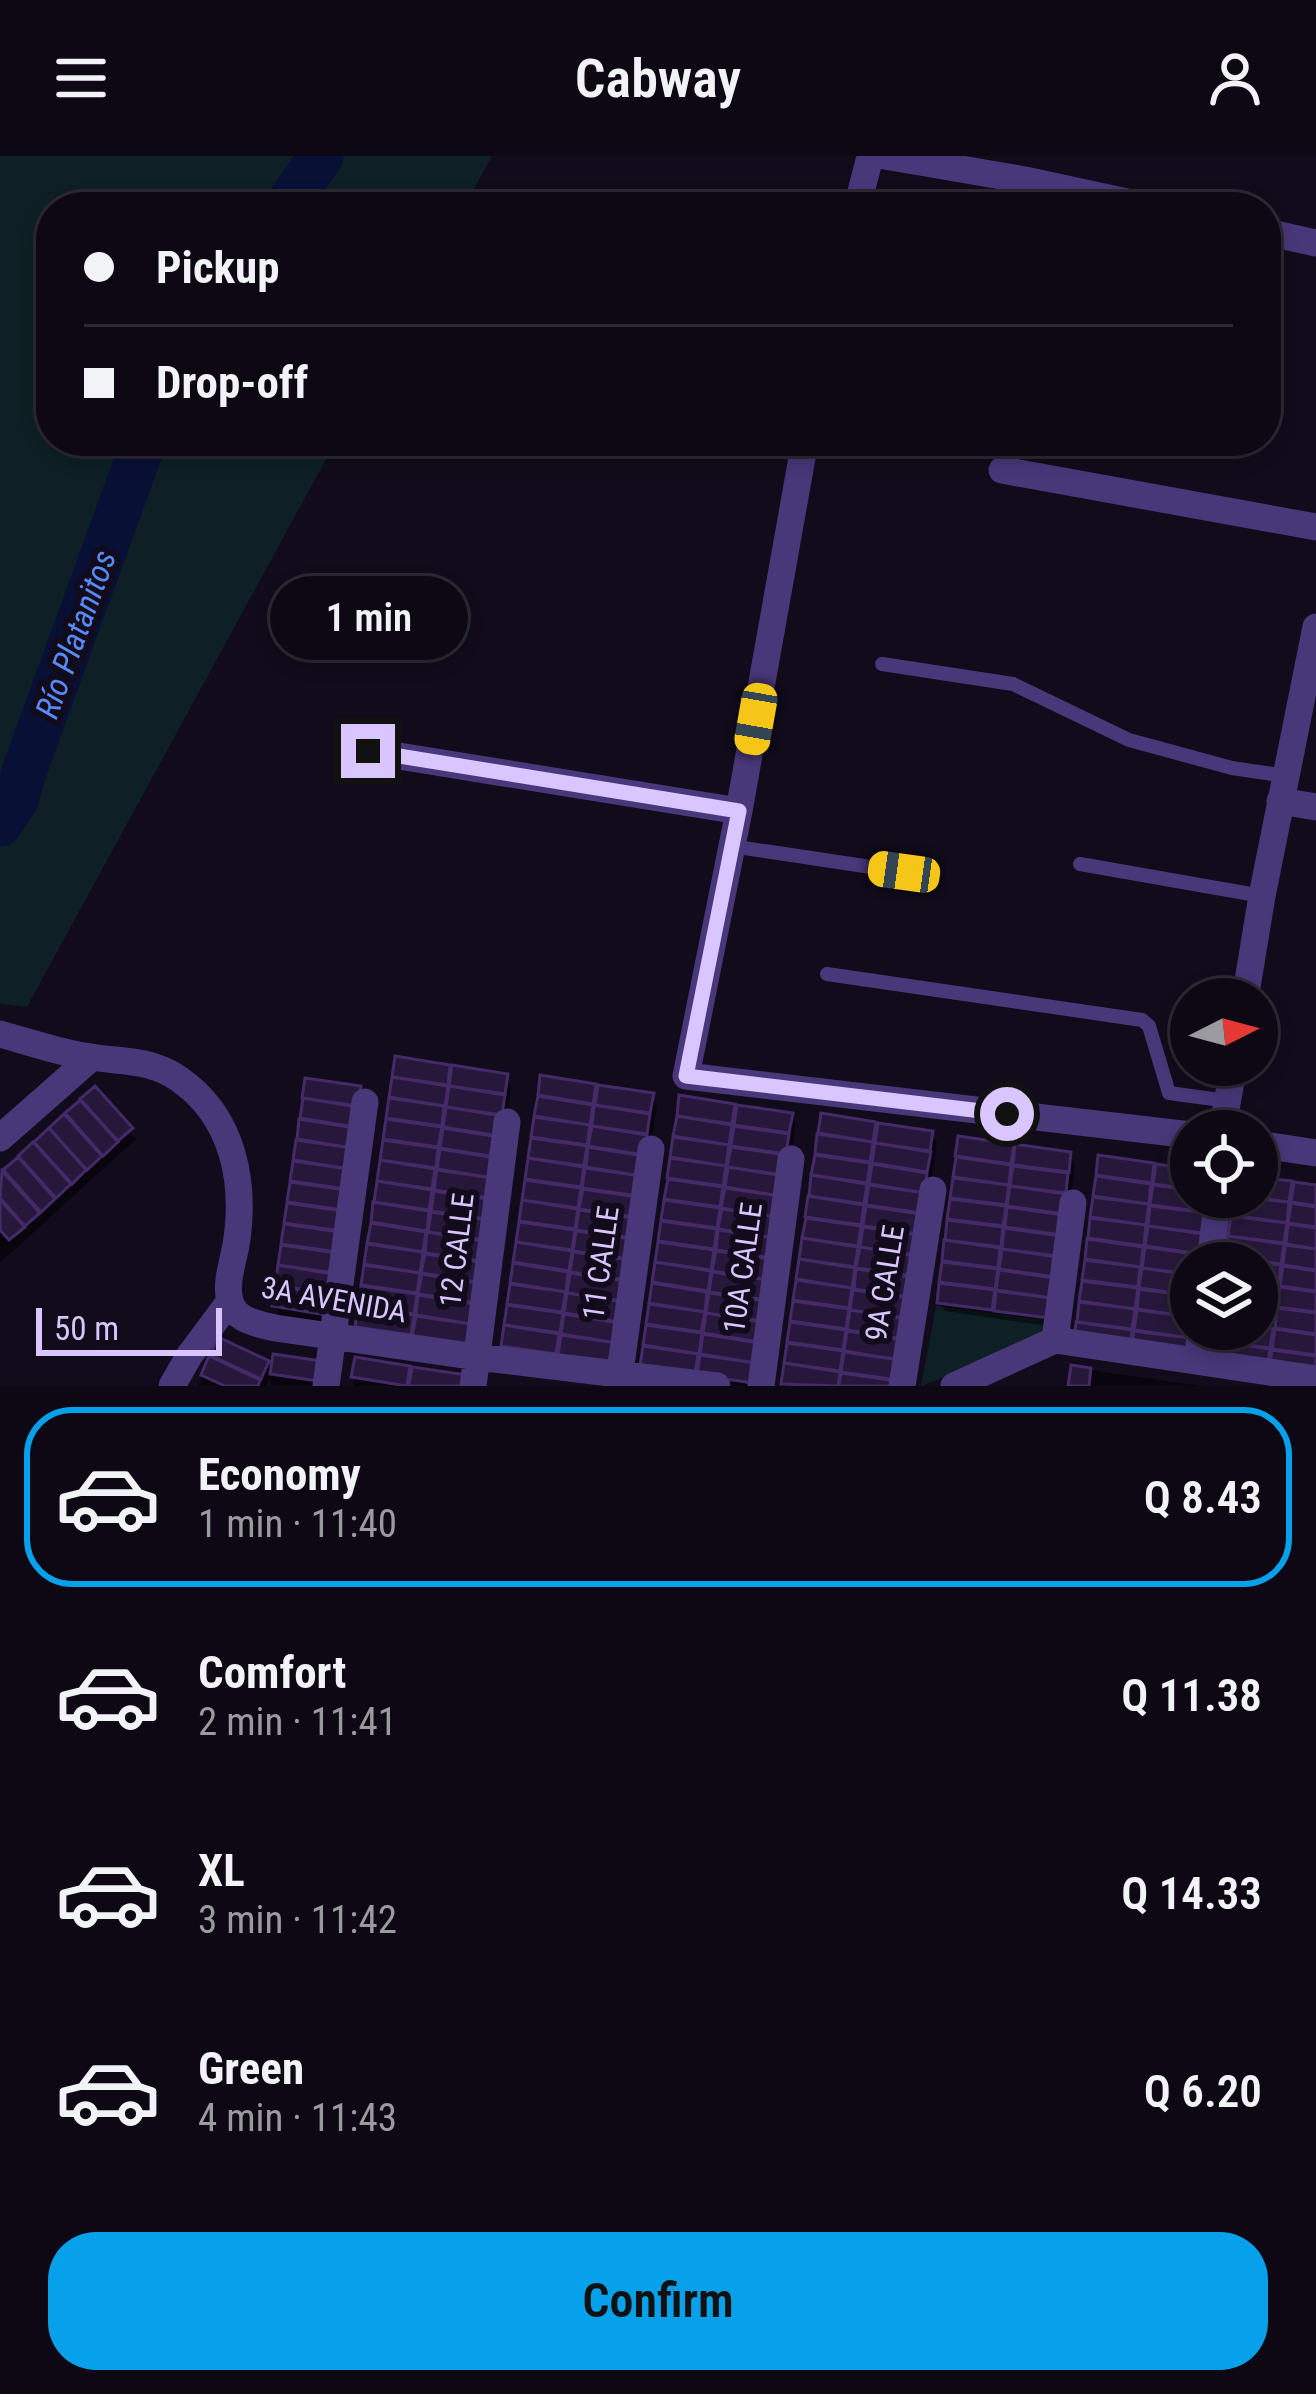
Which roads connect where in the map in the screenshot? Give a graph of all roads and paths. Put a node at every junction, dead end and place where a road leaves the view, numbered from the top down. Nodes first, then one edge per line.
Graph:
1 (881, 156) edge
2 (1023, 168) edge
3 (861, 192) edge
4 (1101, 192) edge
5 (1281, 235) edge
6 (1316, 243) edge
7 (802, 456) edge
8 (1002, 470) dead end
9 (1316, 527) edge
10 (1316, 626) edge
11 (882, 664) dead end
12 (368, 751) dead end
13 (1283, 789) junction
14 (1316, 807) edge
15 (739, 811) junction
16 (731, 846) junction
17 (1080, 864) dead end
18 (904, 872) dead end
19 (1262, 896) junction
20 (827, 974) dead end
21 (1248, 978) edge
22 (0, 1034) edge
23 (92, 1057) junction
24 (1230, 1086) edge
25 (1228, 1101) junction
26 (365, 1102) dead end
27 (1226, 1110) edge
28 (507, 1122) dead end
29 (1170, 1133) edge
30 (0, 1138) edge
31 (1278, 1147) edge
32 (651, 1149) dead end
33 (1316, 1153) edge
34 (791, 1160) dead end
35 (933, 1190) dead end
36 (1073, 1203) dead end
37 (230, 1301) junction
38 (334, 1335) junction
39 (1055, 1340) junction
40 (1199, 1350) edge
41 (477, 1357) junction
42 (1197, 1361) junction
43 (1316, 1379) edge
44 (618, 1380) edge
45 (172, 1386) edge
46 (326, 1386) edge
47 (473, 1386) edge
48 (717, 1386) edge
49 (761, 1386) edge
50 (902, 1386) edge
51 (955, 1386) edge

1 - 2 street
1 - 3 street
2 - 4 street
5 - 6 street
7 - 15 street
8 - 9 street
10 - 13 street
11 - 13 lane
12 - 15 street
13 - 14 street
13 - 19 street
15 - 16 street
16 - 18 lane
16 - 29 street
17 - 19 lane
19 - 21 street
20 - 25 lane
22 - 23 street, 3A AVENIDA
23 - 30 street
23 - 37 street, 3A AVENIDA
24 - 25 street
25 - 27 street
26 - 38 street
28 - 41 street, 12 CALLE
31 - 33 street
32 - 44 street, 11 CALLE
34 - 49 street, 10A CALLE
35 - 50 street, 9A CALLE
36 - 39 street
37 - 38 street, 3A AVENIDA
37 - 45 street
38 - 41 street, 3A AVENIDA
38 - 46 street
39 - 42 street
39 - 51 street
40 - 42 street
41 - 44 street, 3A AVENIDA
41 - 47 street, 12 CALLE
42 - 43 street
44 - 48 street, 3A AVENIDA

